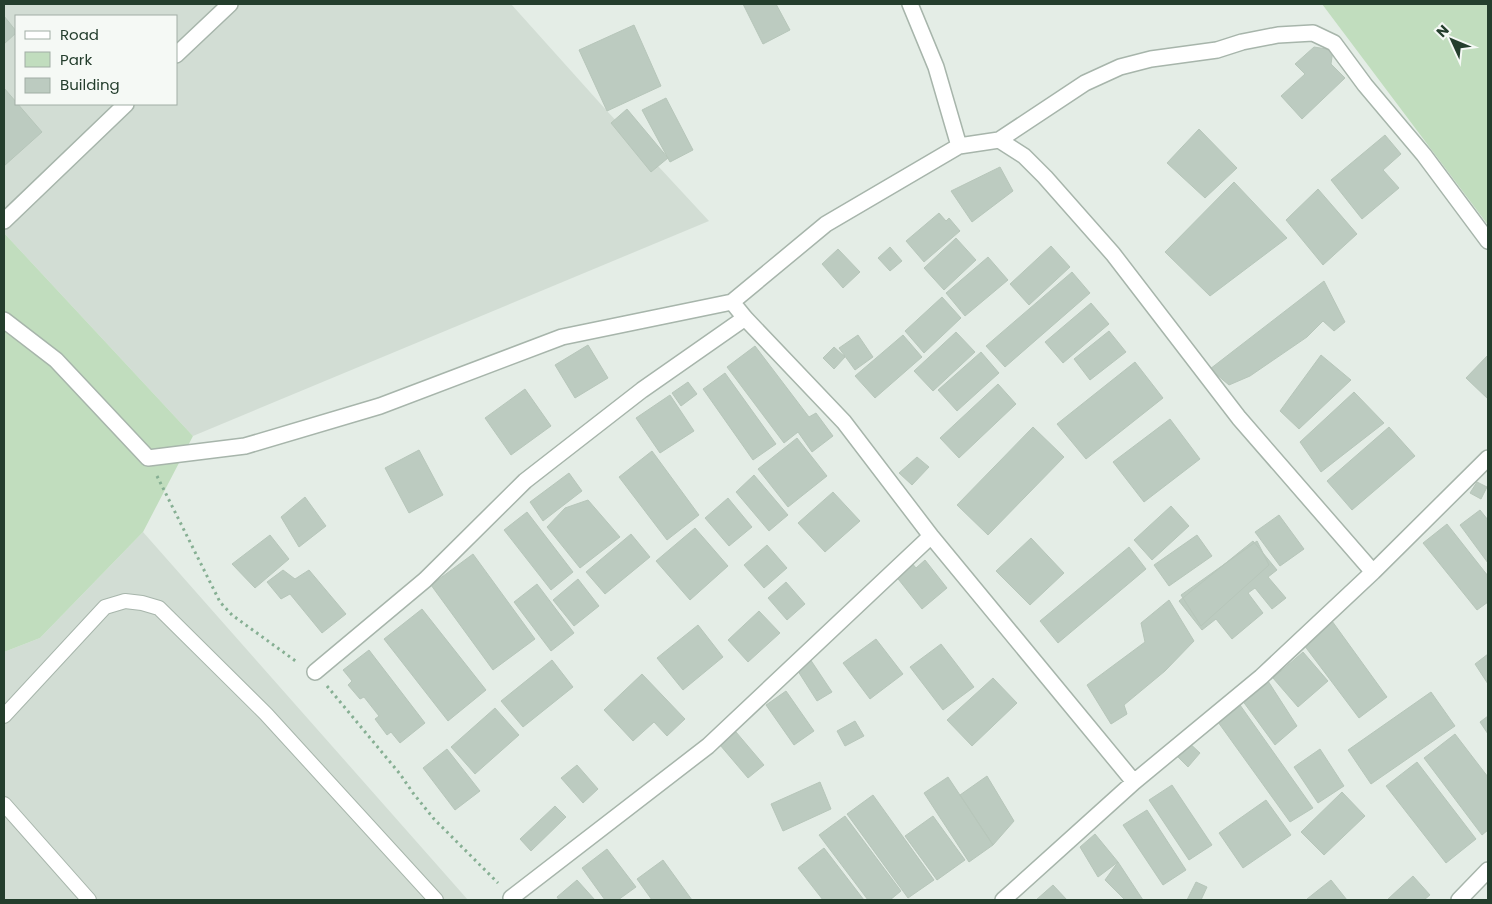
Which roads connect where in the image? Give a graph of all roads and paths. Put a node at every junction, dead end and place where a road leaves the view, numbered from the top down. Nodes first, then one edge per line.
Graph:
1 (229, 4) edge
2 (910, 4) edge
3 (178, 53) edge
4 (125, 105) edge
5 (1000, 140) junction
6 (959, 146) junction
7 (4, 221) edge
8 (1488, 241) edge
9 (732, 302) junction
10 (745, 318) junction
11 (4, 320) edge
12 (1488, 458) edge
13 (931, 536) junction
14 (1372, 572) junction
15 (315, 672) dead end
16 (4, 716) edge
17 (1134, 782) junction
18 (4, 804) edge
19 (1488, 870) edge
20 (511, 898) dead end
21 (89, 900) edge
22 (436, 900) edge
23 (1002, 900) edge
24 (1459, 900) edge

1 - 3 street
2 - 6 street
4 - 7 street
5 - 6 street
5 - 8 street
5 - 14 street
6 - 9 street
9 - 10 street
9 - 11 street
10 - 13 street
10 - 15 street
12 - 14 street
13 - 17 street
13 - 20 street
14 - 17 street
16 - 22 lane
17 - 23 street
18 - 21 lane
19 - 24 street

